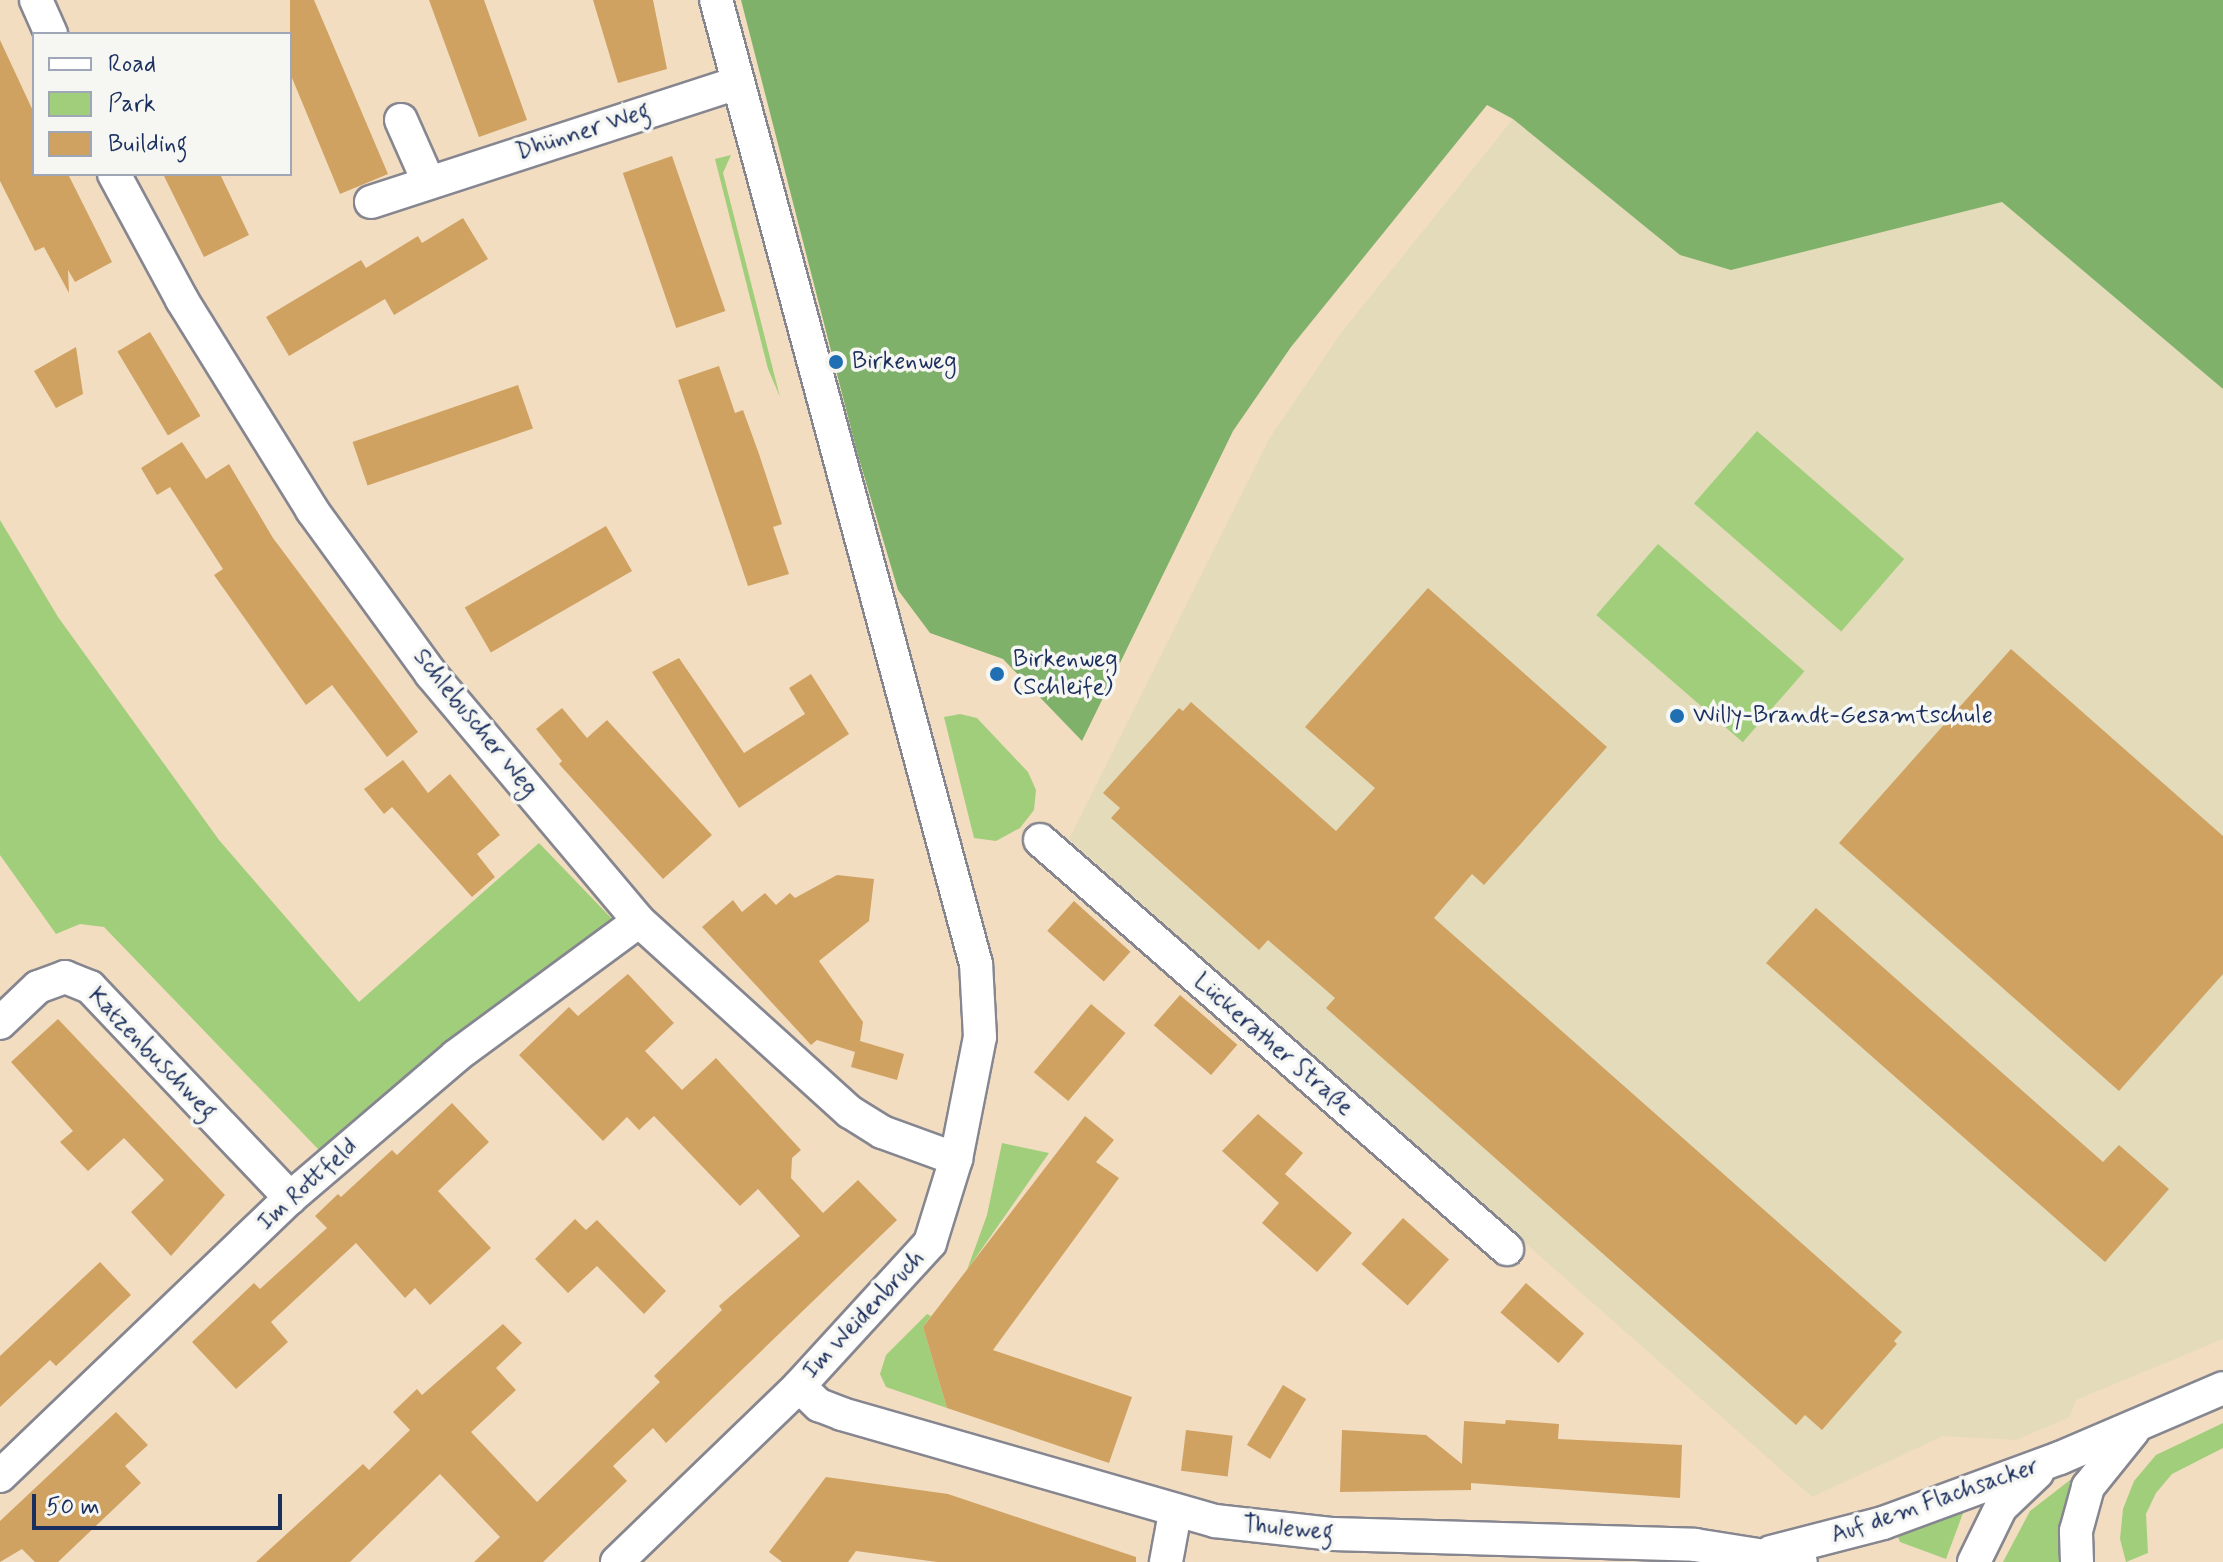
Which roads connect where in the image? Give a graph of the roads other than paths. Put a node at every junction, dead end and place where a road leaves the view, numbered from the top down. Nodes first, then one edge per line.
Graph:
1 (36, 0) edge
2 (716, 0) edge
3 (50, 32) edge
4 (737, 83) junction
5 (401, 120) dead end
6 (115, 176) edge
7 (428, 181) junction
8 (371, 202) dead end
9 (1040, 840) dead end
10 (639, 921) junction
11 (0, 1023) edge
12 (956, 1159) junction
13 (290, 1198) junction
14 (1507, 1249) dead end
15 (799, 1386) junction
16 (2223, 1388) edge
17 (2141, 1423) junction
18 (2060, 1458) junction
19 (0, 1476) edge
20 (1175, 1513) junction
21 (1764, 1554) junction
22 (617, 1562) edge
23 (1166, 1562) edge
24 (1801, 1562) edge
25 (1974, 1562) edge
26 (2077, 1562) edge

1 - 3 street
2 - 4 street
4 - 7 street, Dhünner Weg
4 - 12 street, Im Weidenbruch
5 - 7 street
6 - 10 street, Schlebuscher Weg
7 - 8 street, Dhünner Weg
9 - 14 street, Lückerather Straße
10 - 12 street, Schlebuscher Weg
10 - 13 street, Im Rottfeld
11 - 13 street, Katzenbuschweg
12 - 15 street, Im Weidenbruch
13 - 19 street, Im Rottfeld
15 - 20 street, Thuleweg
15 - 22 street, Im Weidenbruch
16 - 17 street, Auf dem Flachsacker
17 - 18 street, Auf dem Flachsacker
17 - 26 street, Auf dem Flachsacker
18 - 21 street, Auf dem Flachsacker
18 - 25 street, Auf dem Flachsacker
20 - 21 street, Thuleweg
20 - 23 street
21 - 24 street, Thuleweg

